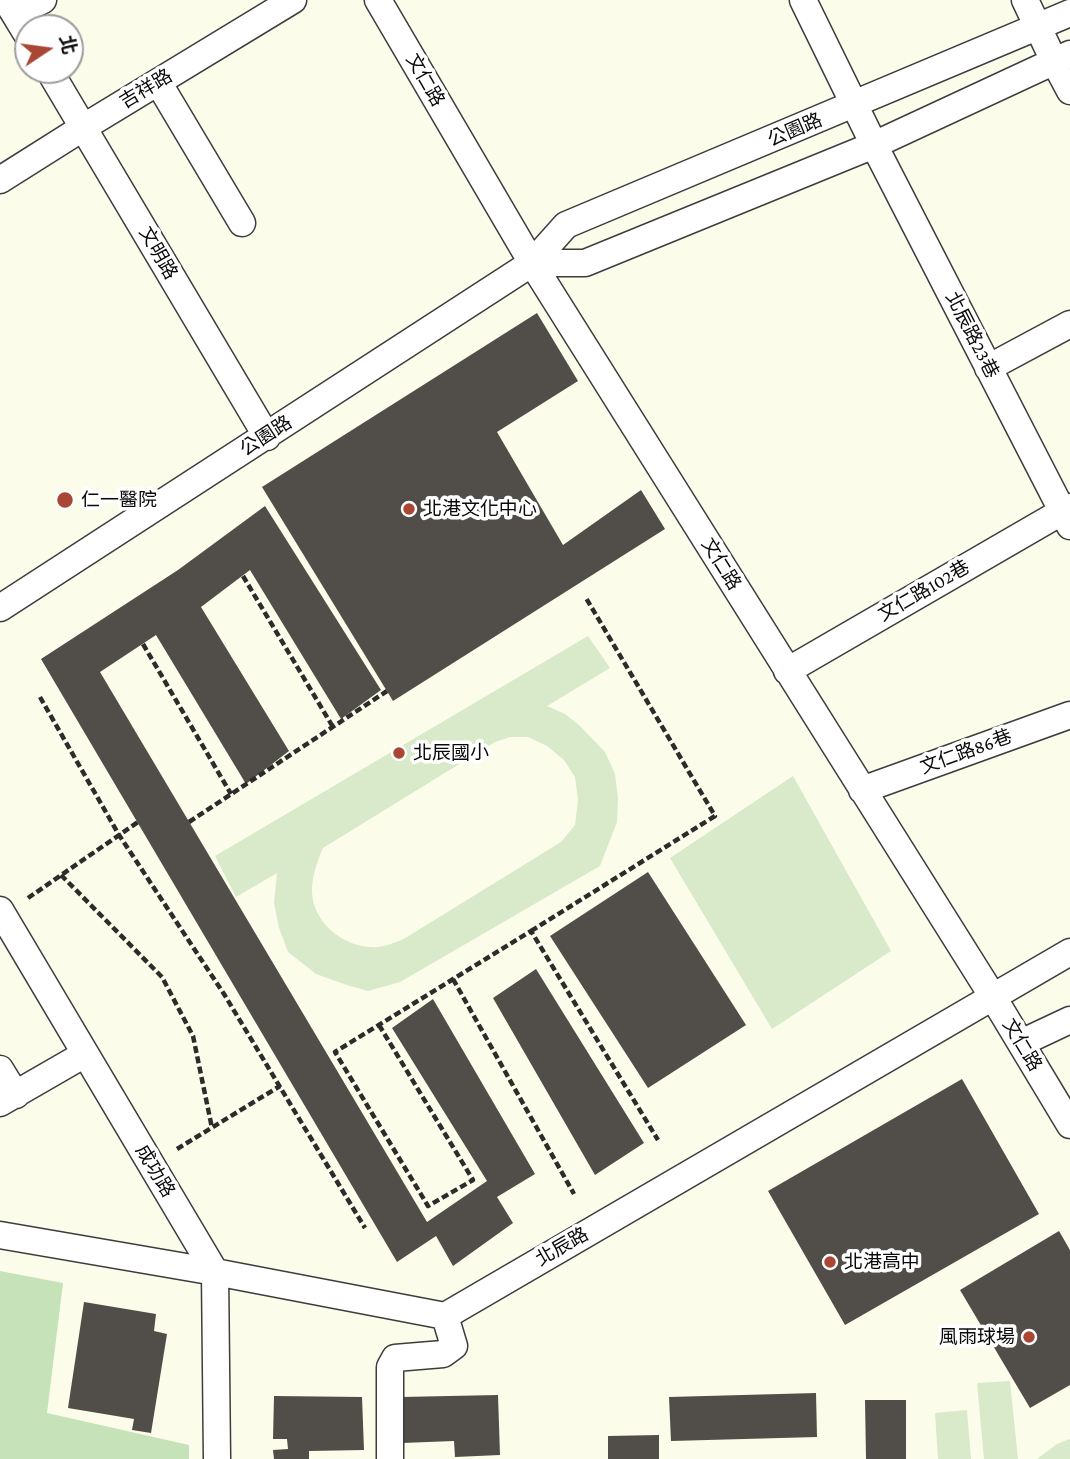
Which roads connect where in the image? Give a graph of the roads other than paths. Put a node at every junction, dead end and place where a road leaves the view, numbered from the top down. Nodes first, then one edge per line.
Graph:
1 (43, 0) edge
2 (293, 0) edge
3 (378, 0) edge
4 (803, 0) edge
5 (1025, 0) edge
6 (1070, 13) edge
7 (21, 14) edge
8 (1037, 27) junction
9 (1062, 57) edge
10 (158, 82) junction
11 (58, 84) edge
12 (1070, 91) edge
13 (854, 105) junction
14 (84, 127) junction
15 (874, 145) junction
16 (0, 180) edge
17 (242, 223) dead end
18 (532, 263) junction
19 (1070, 324) edge
20 (988, 368) junction
21 (267, 436) junction
22 (1067, 514) edge
23 (0, 608) edge
24 (787, 671) junction
25 (1070, 715) edge
26 (862, 789) junction
27 (0, 910) edge
28 (1070, 952) edge
29 (993, 996) junction
30 (1070, 1020) edge
31 (1021, 1043) junction
32 (85, 1054) junction
33 (0, 1069) edge
34 (8, 1099) edge
35 (1070, 1125) edge
36 (0, 1235) edge
37 (215, 1272) junction
38 (445, 1316) junction
39 (217, 1459) edge
40 (390, 1459) edge

1 - 7 street
2 - 10 street, 吉祥路
3 - 18 street, 文仁路
4 - 13 street, 北辰路23巷
5 - 8 street
6 - 8 street, 公園路
8 - 9 street
8 - 13 street, 公園路
9 - 12 street
9 - 15 street
10 - 14 street, 吉祥路
10 - 17 street
11 - 14 street, 文明路
13 - 15 street, 北辰路23巷
13 - 18 street, 公園路
14 - 16 street, 吉祥路
14 - 21 street, 文明路
15 - 18 street
15 - 20 street, 北辰路23巷
18 - 21 street, 公園路
18 - 24 street, 文仁路
19 - 20 street
20 - 22 street, 北辰路23巷
21 - 23 street, 公園路
22 - 24 street, 文仁路102巷
24 - 26 street, 文仁路
25 - 26 street, 文仁路86巷
26 - 29 street, 文仁路
27 - 32 street, 成功路
28 - 29 street, 北辰路
29 - 31 street, 文仁路
29 - 38 street, 北辰路
30 - 31 street
31 - 35 street, 文仁路
32 - 34 street
32 - 37 street, 成功路
33 - 34 street
36 - 37 street
37 - 38 street
37 - 39 street
38 - 40 street

